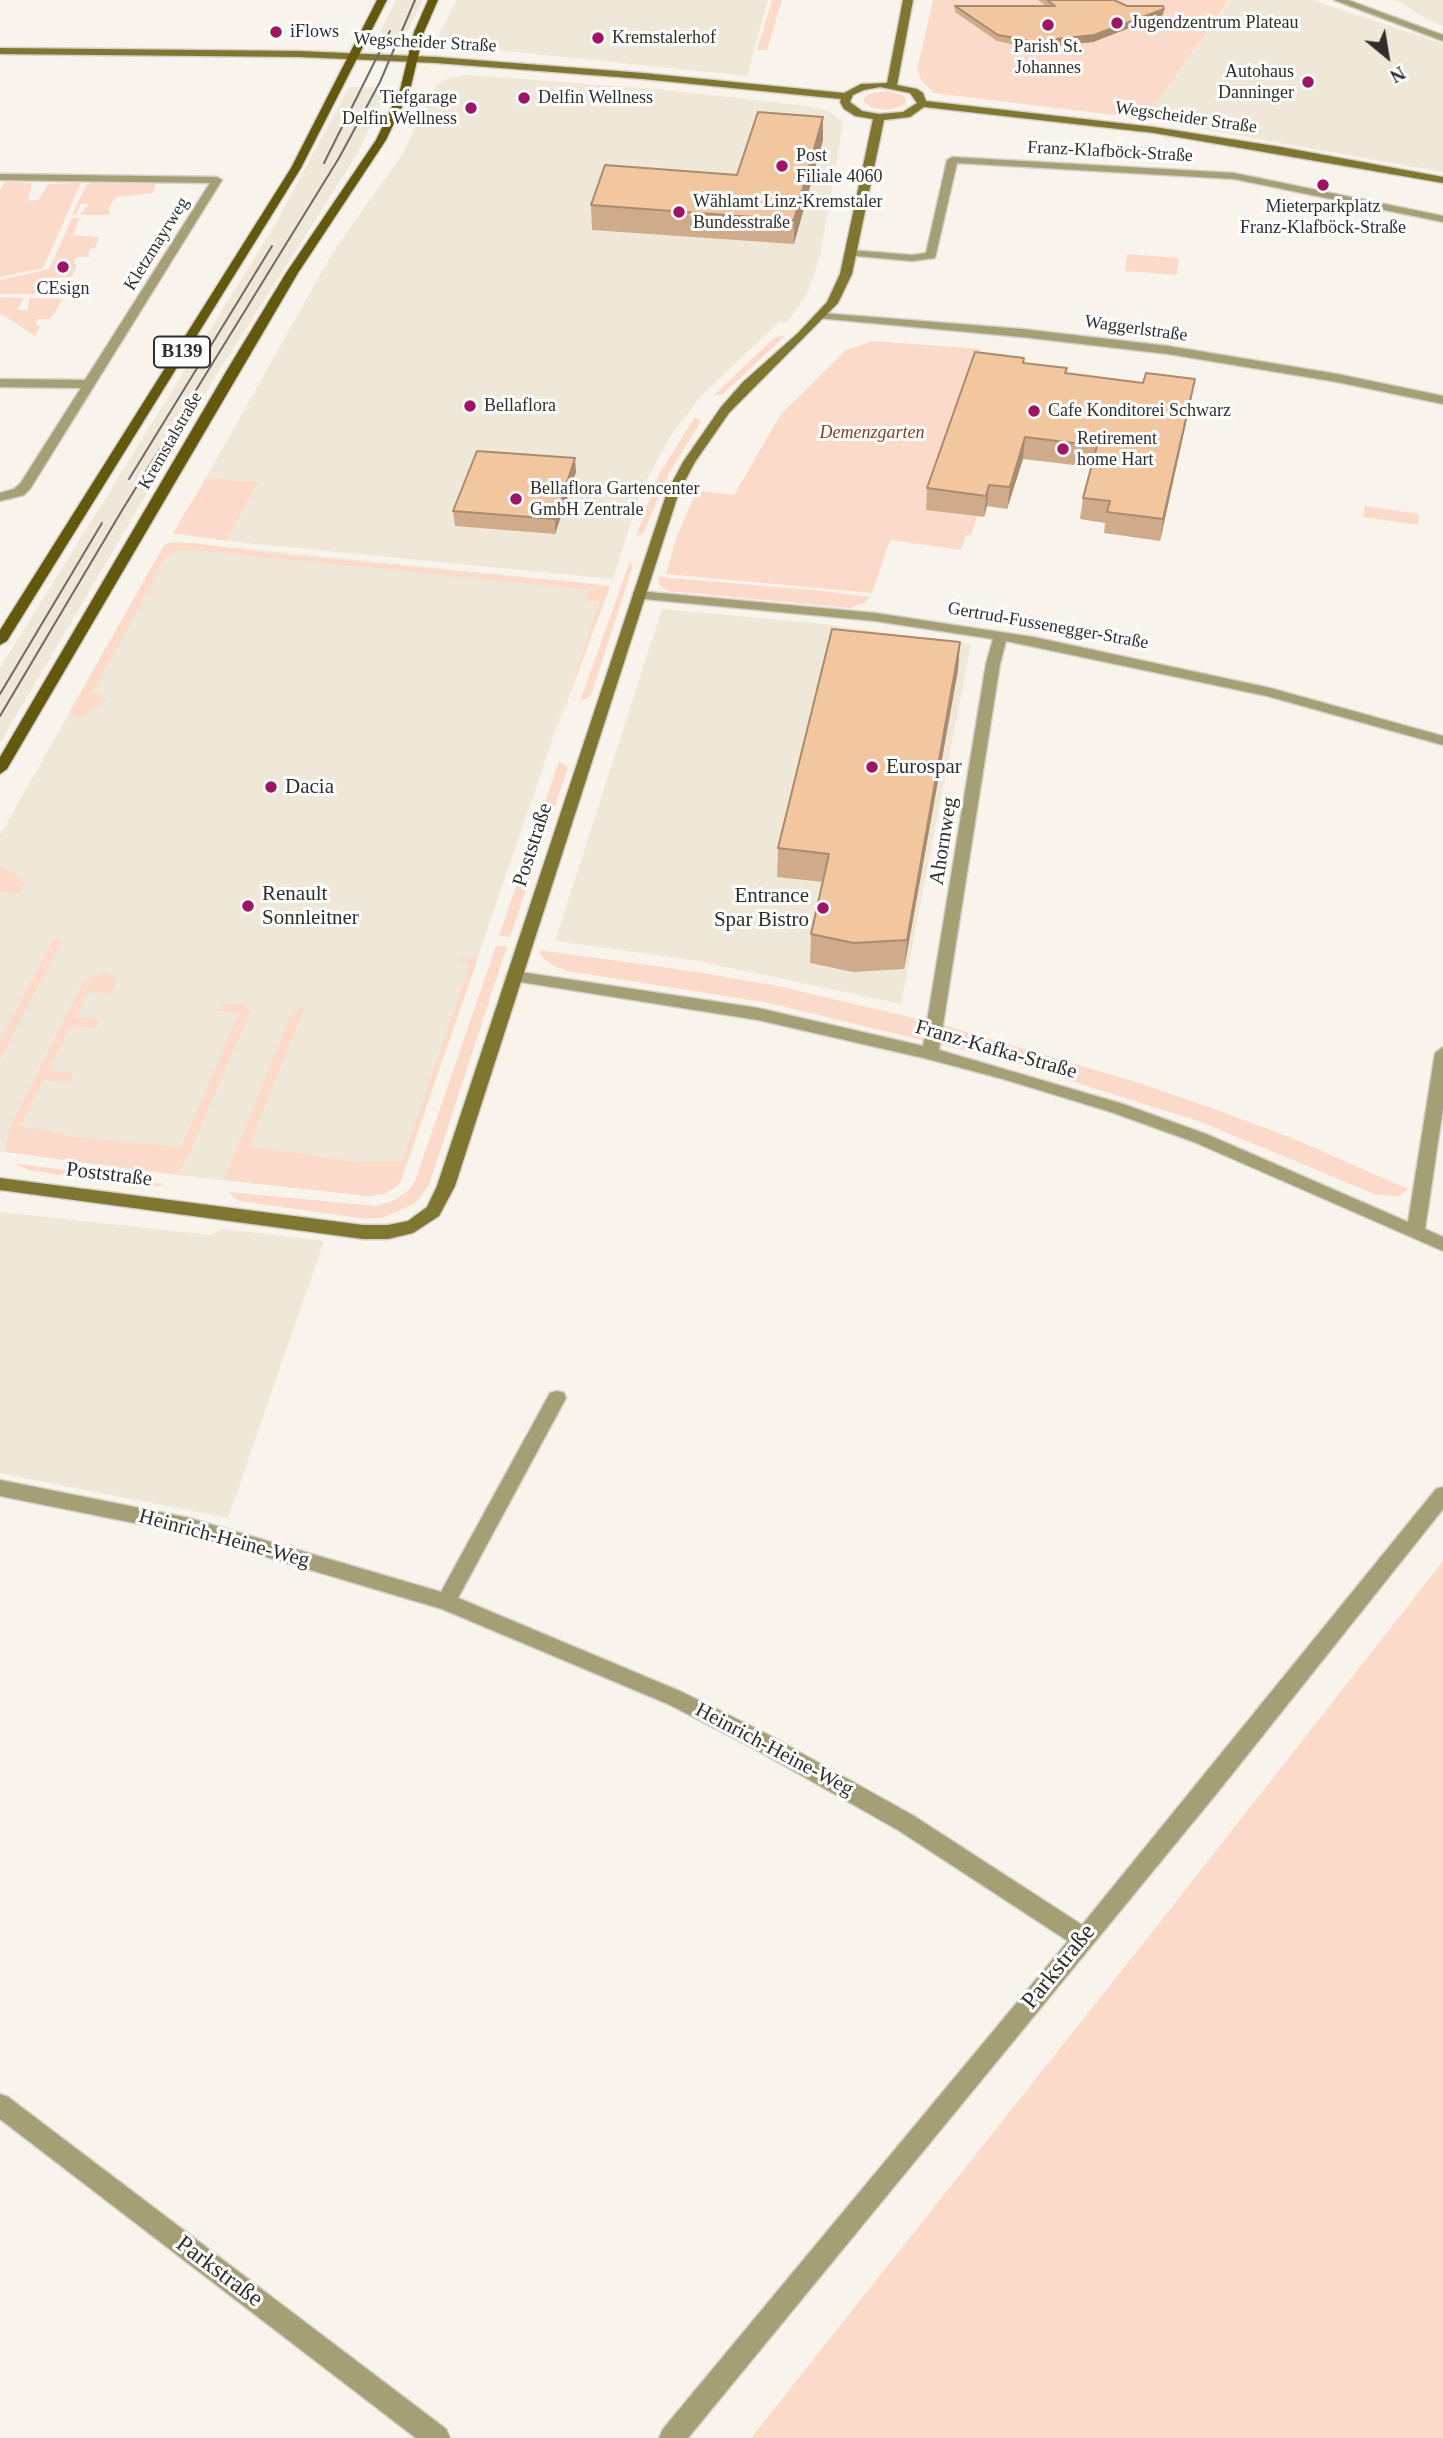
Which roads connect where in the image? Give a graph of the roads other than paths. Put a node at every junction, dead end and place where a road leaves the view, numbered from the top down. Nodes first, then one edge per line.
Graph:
1 (382, 0) edge
2 (433, 0) edge
3 (908, 0) edge
4 (1339, 0) edge
5 (1443, 38) edge
6 (0, 51) edge
7 (354, 56) junction
8 (412, 59) junction
9 (892, 85) junction
10 (846, 96) junction
11 (922, 104) junction
12 (879, 117) junction
13 (0, 177) edge
14 (1443, 180) edge
15 (1443, 219) edge
16 (850, 253) junction
17 (821, 316) junction
18 (0, 383) edge
19 (89, 384) junction
20 (1443, 400) edge
21 (0, 497) edge
22 (638, 595) junction
23 (1001, 636) junction
24 (0, 641) edge
25 (1443, 741) edge
26 (0, 769) edge
27 (514, 976) junction
28 (1443, 1053) edge
29 (930, 1054) junction
30 (0, 1184) edge
31 (1416, 1229) junction
32 (1443, 1244) edge
33 (557, 1398) dead end
34 (0, 1488) edge
35 (1443, 1495) edge
36 (446, 1602) junction
37 (1083, 1938) junction
38 (0, 2105) edge
39 (437, 2438) edge
40 (671, 2438) edge

1 - 7 main road, Kremstalstraße / B139
2 - 8 main road, B139
3 - 9 street
4 - 5 street
6 - 7 street, Wegscheider Straße
7 - 8 street, Wegscheider Straße
7 - 24 main road, Kremstalstraße / B139
8 - 10 street, Wegscheider Straße
8 - 26 main road, Kremstalstraße / B139
9 - 10 street
9 - 11 street
10 - 12 street
11 - 12 street
11 - 14 street, Wegscheider Straße
12 - 16 street, Poststraße
13 - 19 street, Kletzmayrweg
15 - 16 street, Franz-Klafböck-Straße
16 - 17 street, Poststraße
17 - 20 street, Waggerlstraße
17 - 22 street, Poststraße
18 - 19 street
19 - 21 street, Kletzmayrweg
22 - 23 street, Gertrud-Fussenegger-Straße
22 - 27 street, Poststraße
23 - 25 street, Gertrud-Fussenegger-Straße
23 - 29 street, Ahornweg
27 - 29 street, Franz-Kafka-Straße
27 - 30 street, Poststraße
28 - 31 street
29 - 31 street, Franz-Kafka-Straße
31 - 32 street, Franz-Kafka-Straße
33 - 36 street
34 - 36 street, Heinrich-Heine-Weg
35 - 37 street, Parkstraße
36 - 37 street, Heinrich-Heine-Weg
37 - 40 street, Parkstraße
38 - 39 street, Parkstraße

